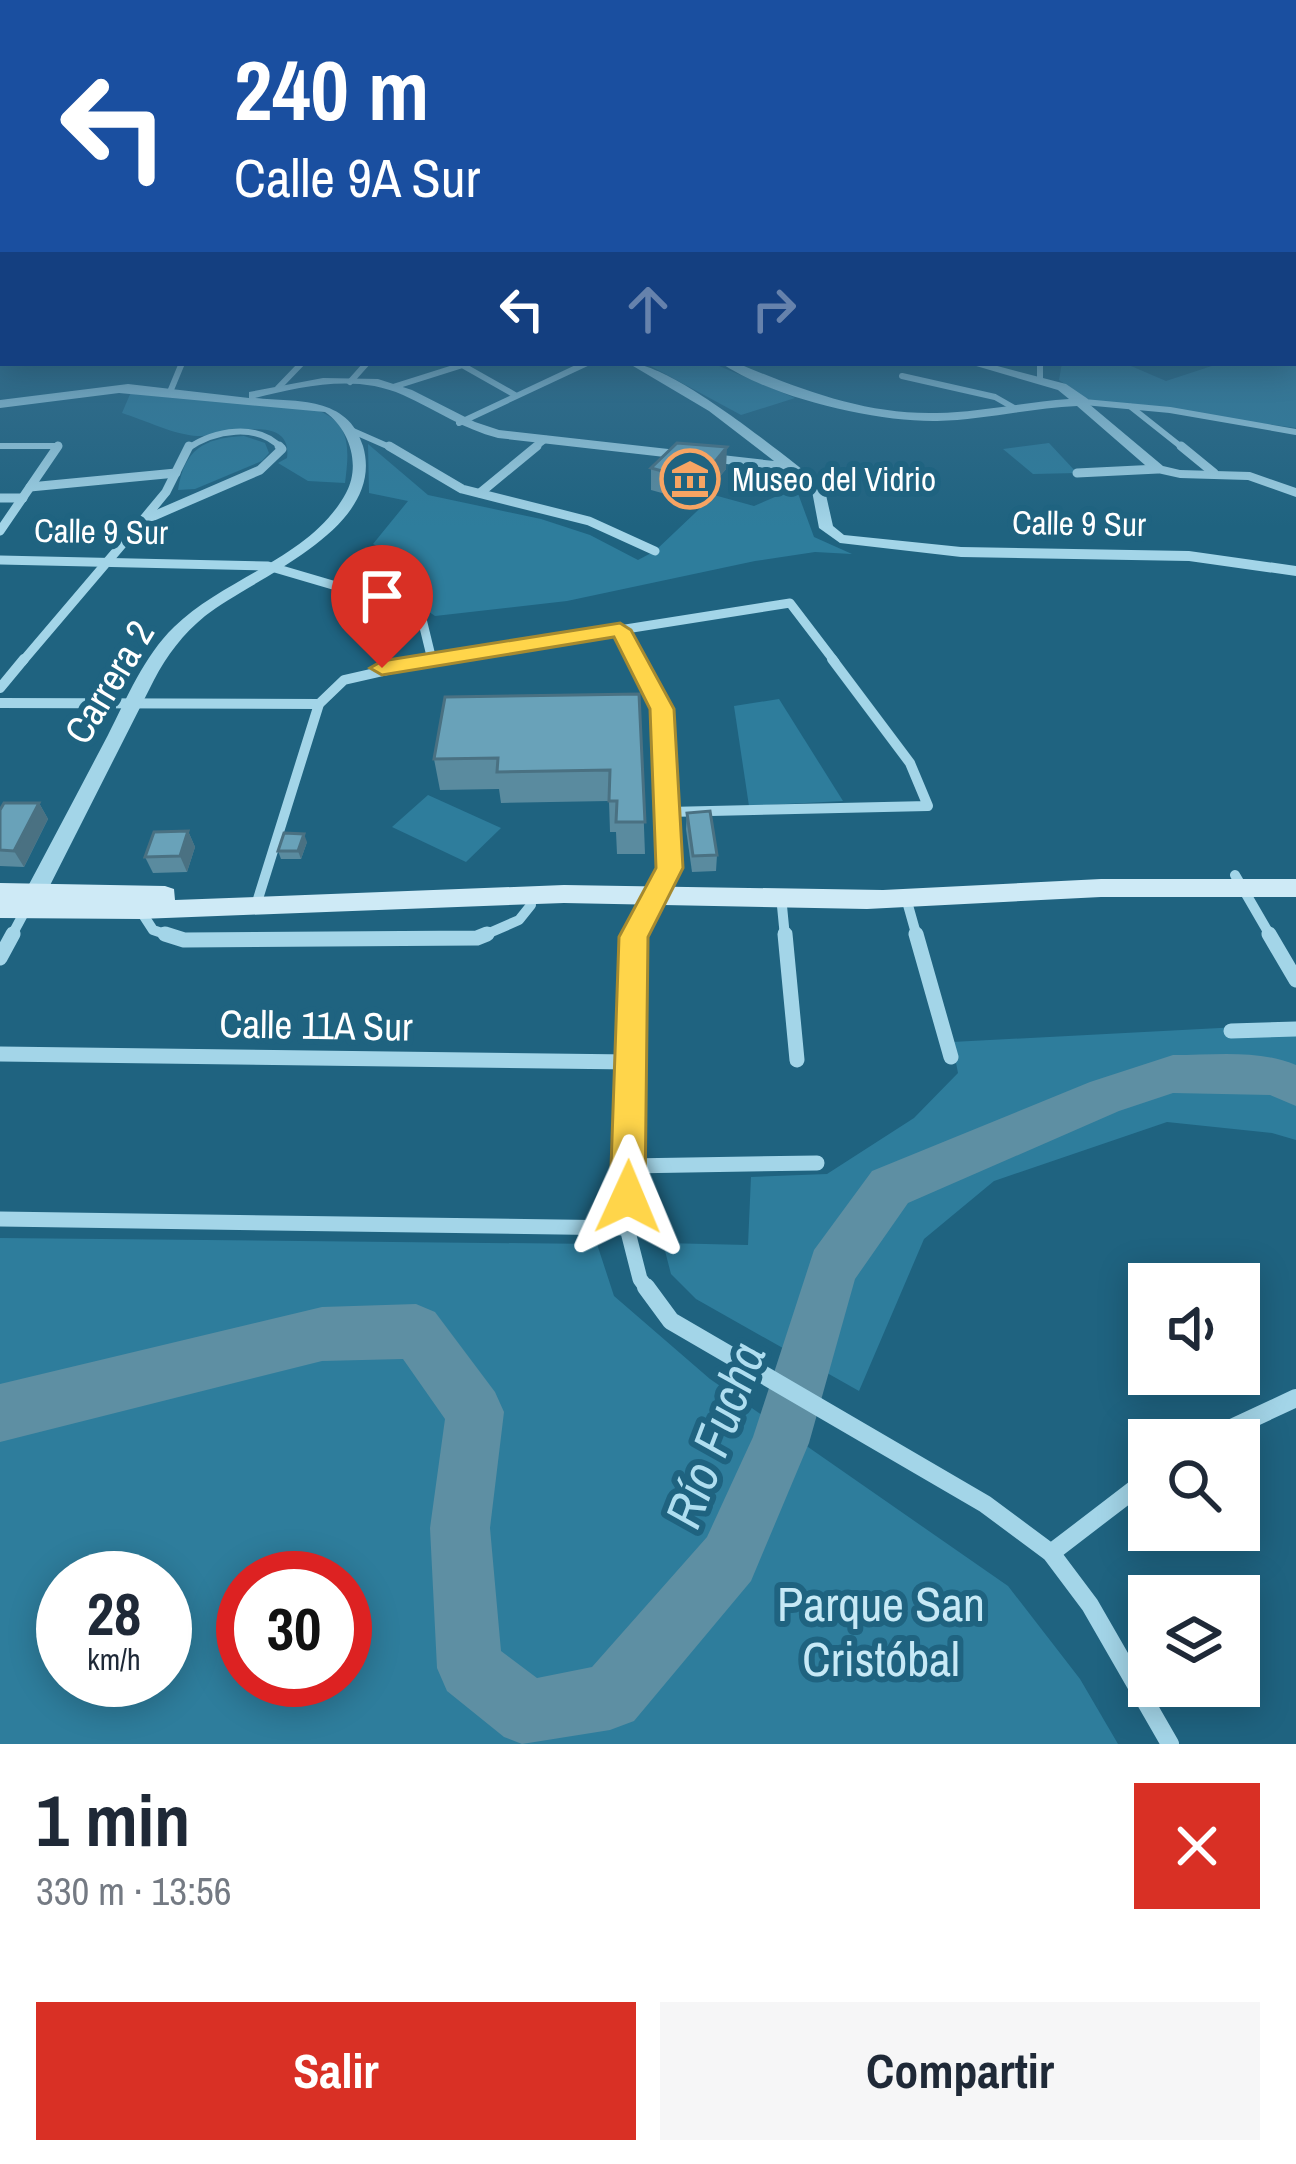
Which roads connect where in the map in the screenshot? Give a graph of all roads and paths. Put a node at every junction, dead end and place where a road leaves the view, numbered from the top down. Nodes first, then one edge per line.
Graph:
1 (181, 366) edge
2 (299, 366) edge
3 (364, 366) edge
4 (460, 366) edge
5 (469, 366) edge
6 (560, 366) edge
7 (578, 366) edge
8 (639, 366) edge
9 (735, 366) edge
10 (1001, 366) edge
11 (569, 369) junction
12 (1040, 370) edge
13 (902, 376) dead end
14 (350, 382) junction
15 (393, 387) junction
16 (278, 388) junction
17 (171, 389) junction
18 (234, 392) junction
19 (256, 394) junction
20 (515, 395) junction
21 (1084, 402) junction
22 (0, 404) edge
23 (285, 404) junction
24 (1128, 405) junction
25 (1016, 410) junction
26 (459, 423) junction
27 (352, 431) junction
28 (1296, 432) edge
29 (546, 439) junction
30 (0, 446) edge
31 (789, 467) junction
32 (1158, 469) junction
33 (1077, 472) dead end
34 (176, 473) junction
35 (1214, 473) junction
36 (30, 487) junction
37 (479, 494) junction
38 (1296, 494) edge
39 (0, 498) edge
40 (22, 498) junction
41 (141, 521) junction
42 (0, 530) edge
43 (655, 551) dead end
44 (0, 560) edge
45 (106, 560) junction
46 (268, 566) junction
47 (1296, 571) edge
48 (620, 630) junction
49 (432, 660) junction
50 (0, 688) edge
51 (0, 703) edge
52 (133, 704) junction
53 (319, 704) junction
54 (668, 812) junction
55 (1296, 873) edge
56 (1240, 882) junction
57 (1296, 888) edge
58 (0, 892) edge
59 (894, 899) junction
60 (476, 900) junction
61 (655, 901) junction
62 (257, 902) junction
63 (21, 903) edge
64 (532, 905) junction
65 (782, 906) junction
66 (140, 910) junction
67 (0, 958) edge
68 (1296, 980) edge
69 (1296, 1029) edge
70 (1231, 1031) dead end
71 (0, 1054) edge
72 (951, 1057) dead end
73 (796, 1060) dead end
74 (631, 1062) junction
75 (817, 1163) dead end
76 (628, 1166) junction
77 (0, 1219) edge
78 (627, 1228) junction
79 (1296, 1398) edge
80 (1245, 1419) edge
81 (1128, 1494) edge
82 (1051, 1553) junction
83 (1170, 1744) edge

1 - 17 street
2 - 16 street
3 - 14 street
4 - 15 street
5 - 20 street
6 - 11 street
7 - 11 street
8 - 31 street
9 - 25 street
10 - 12 street
11 - 20 street
12 - 21 street
13 - 25 street
14 - 15 street
14 - 16 street
15 - 26 street
16 - 18 street
16 - 19 street
17 - 18 street
17 - 22 street
18 - 19 street
18 - 23 street
19 - 23 street
20 - 26 street
21 - 24 street
21 - 25 street
21 - 32 street
23 - 27 street
24 - 28 street
24 - 35 street
26 - 29 street
27 - 37 street
27 - 46 street, Carrera 2
29 - 31 street
29 - 37 street
30 - 36 street
31 - 47 street, Calle 9 Sur
32 - 33 street
32 - 35 street
34 - 36 street
34 - 41 street
34 - 41 street
35 - 38 street
36 - 40 street
37 - 43 street
39 - 40 street
40 - 42 street
41 - 45 street
44 - 45 street, Calle 9 Sur
45 - 46 street, Calle 9 Sur
45 - 50 street
46 - 49 street, Calle 9 Sur
46 - 52 street, Carrera 2
48 - 49 street
48 - 54 street
48 - 54 street
49 - 53 street
51 - 52 street
52 - 53 street
52 - 63 street, Carrera 2
53 - 62 street
54 - 61 street
55 - 56 main road
56 - 57 main road
56 - 59 main road
56 - 68 street
58 - 63 main road
59 - 61 main road
59 - 65 main road
59 - 72 street
60 - 61 main road
60 - 62 main road
60 - 64 main road
61 - 64 main road
61 - 65 main road
61 - 74 street
62 - 63 main road
62 - 66 main road
63 - 66 main road
63 - 67 street, Carrera 2
64 - 66 street
65 - 73 street
69 - 70 street
71 - 74 street, Calle 11A Sur
74 - 76 street
75 - 76 street
76 - 78 street
77 - 78 street
78 - 82 street
79 - 80 street
81 - 82 street
82 - 83 street

